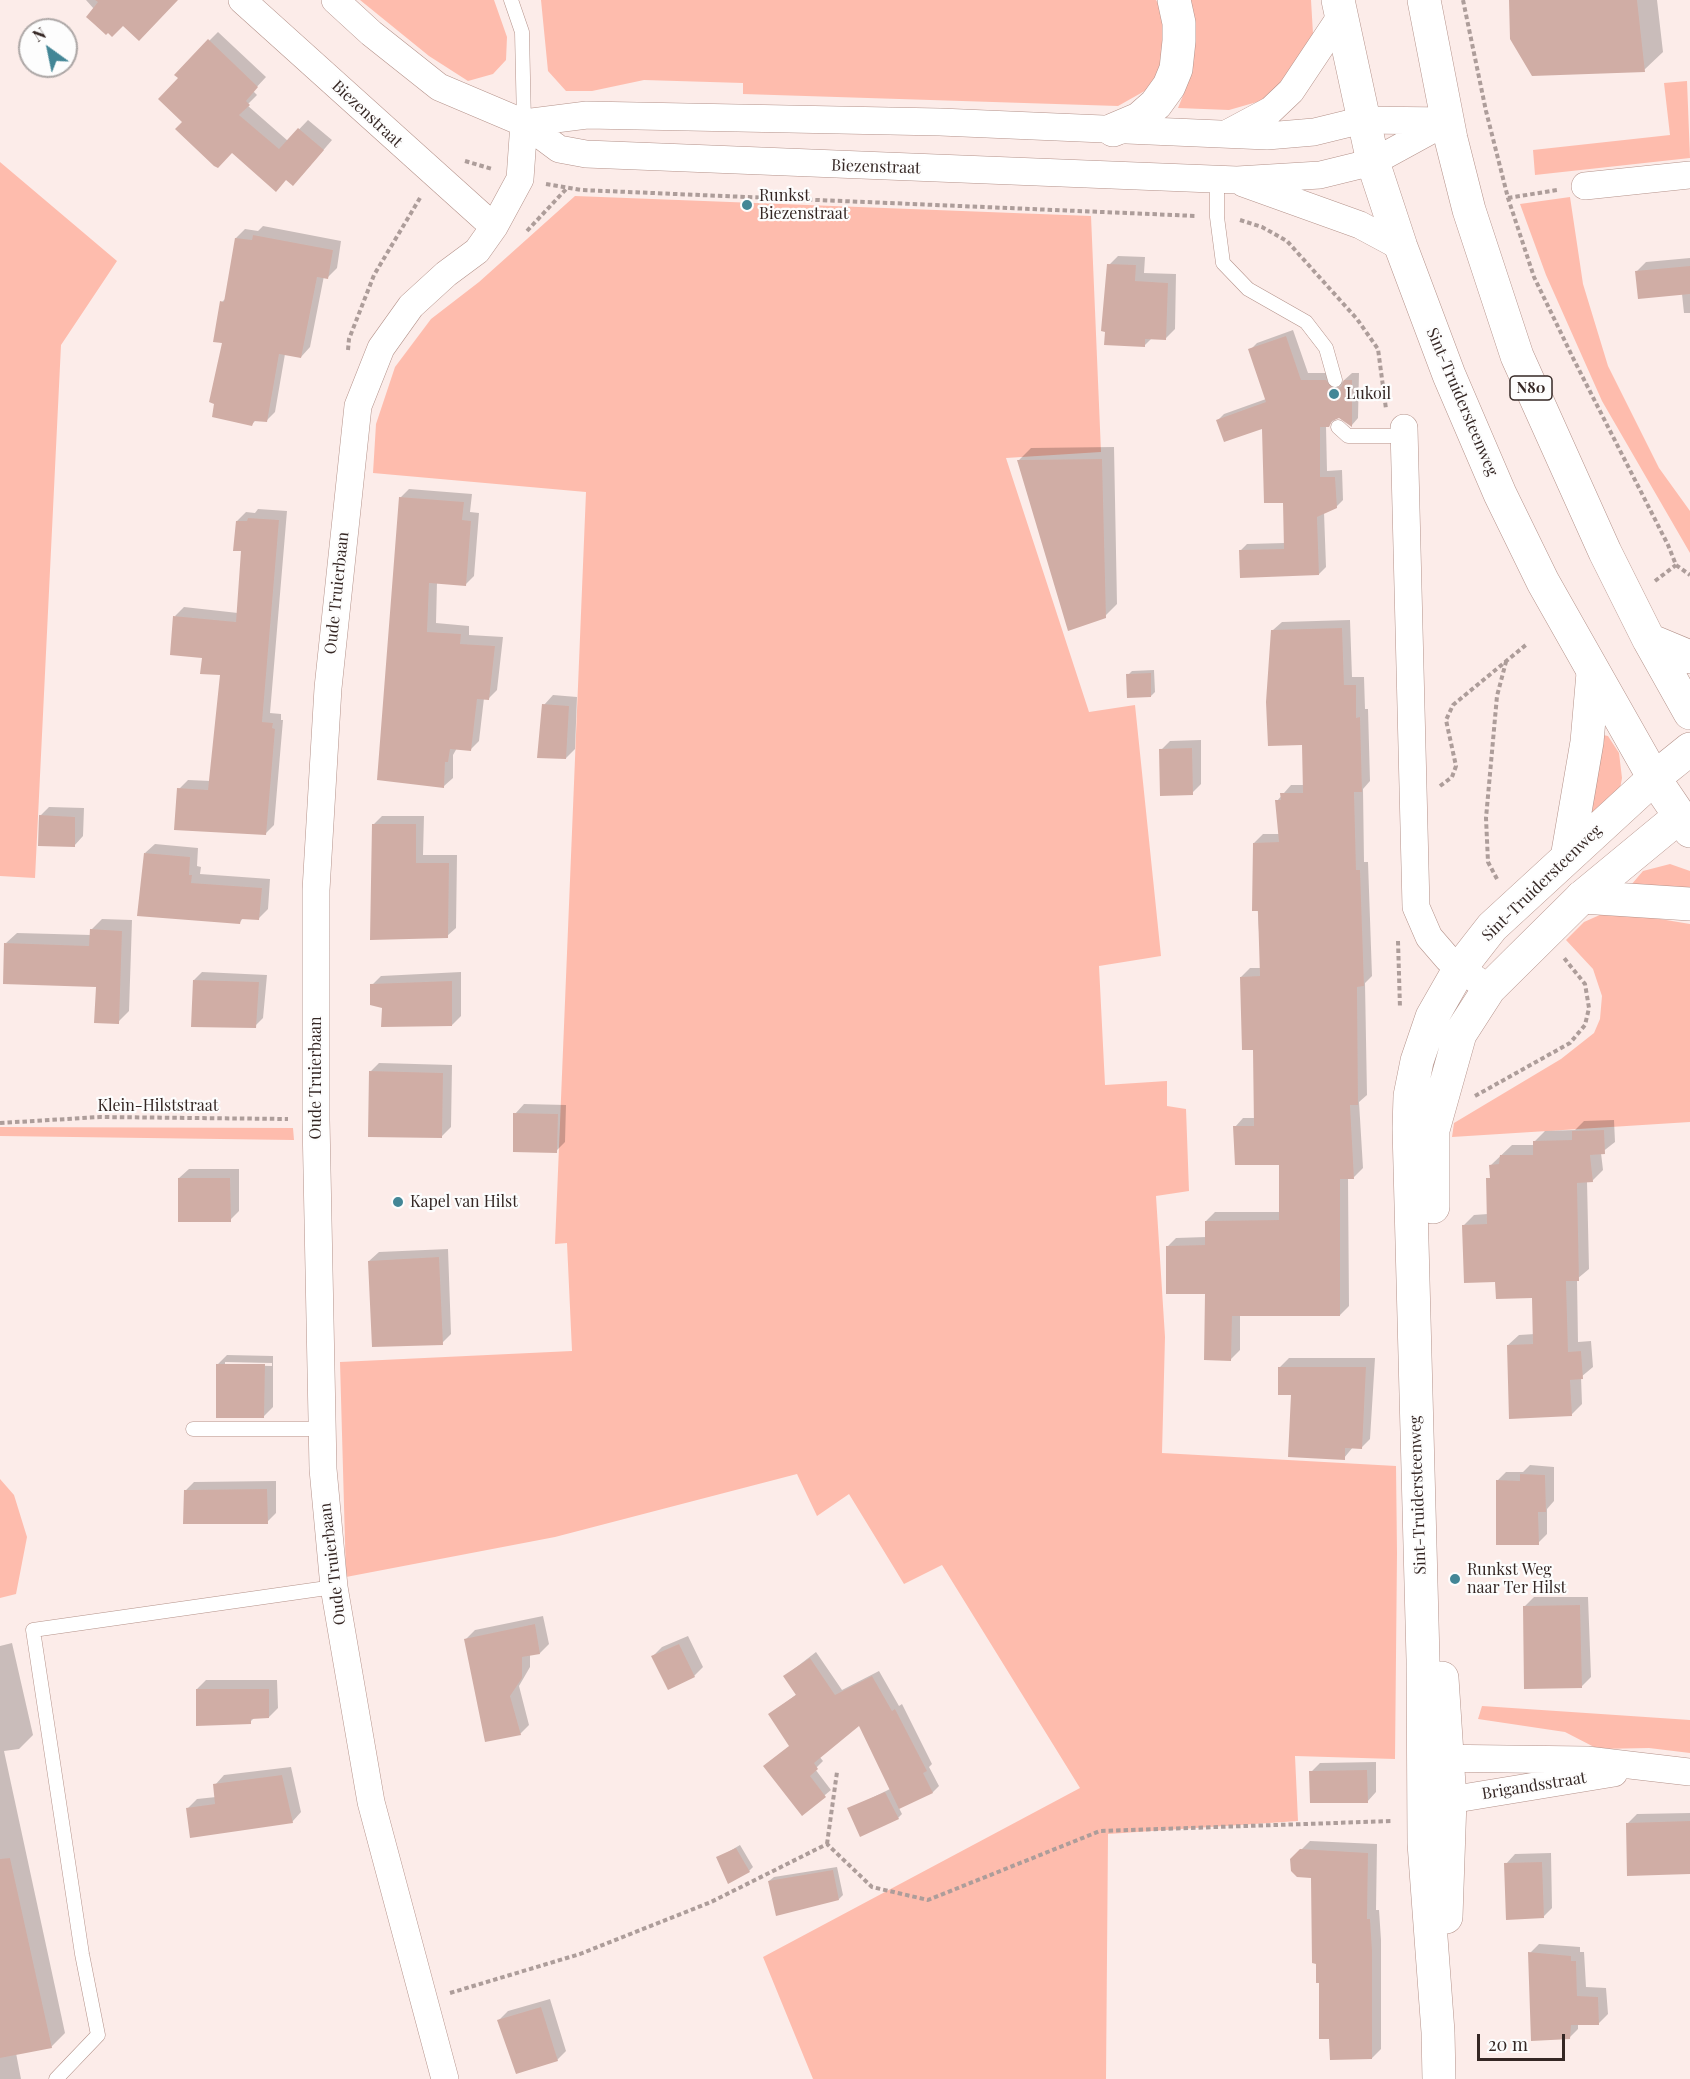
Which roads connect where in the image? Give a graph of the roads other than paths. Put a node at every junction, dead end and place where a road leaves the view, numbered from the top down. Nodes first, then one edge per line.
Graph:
1 (242, 0) edge
2 (335, 0) edge
3 (511, 0) edge
4 (1174, 0) edge
5 (1424, 0) edge
6 (1339, 8) edge
7 (1363, 120) junction
8 (1448, 122) junction
9 (524, 123) junction
10 (1113, 130) junction
11 (1223, 135) junction
12 (1373, 162) junction
13 (1690, 175) edge
14 (1227, 180) junction
15 (1585, 186) road end
16 (494, 227) junction
17 (1401, 247) junction
18 (1335, 380) dead end
19 (1338, 427) dead end
20 (1404, 432) joint
21 (1649, 640) junction
22 (1690, 657) edge
23 (1593, 673) junction
24 (1690, 713) edge
25 (1690, 749) edge
26 (1654, 778) junction
27 (1687, 819) edge
28 (1567, 858) junction
29 (1582, 897) junction
30 (1690, 904) edge
31 (1460, 968) junction
32 (1489, 989) junction
33 (193, 1429) dead end
34 (322, 1429) junction
35 (333, 1587) junction
36 (1435, 1758) junction
37 (1645, 1768) junction
38 (1690, 1772) edge
39 (1432, 1807) junction
40 (56, 2079) edge
41 (445, 2079) edge
42 (1439, 2079) edge

1 - 16 street, Biezenstraat
2 - 9 street, Biezenstraat
3 - 9 lane
4 - 10 main road
5 - 8 main road, N80
6 - 7 main road, Sint-Truidersteenweg
6 - 11 street
7 - 8 street
7 - 11 street
7 - 12 main road, Sint-Truidersteenweg
8 - 12 street, Biezenstraat
8 - 21 main road, N80
9 - 10 street
9 - 14 street, Biezenstraat
9 - 16 street, Oude Truierbaan
10 - 11 street
12 - 14 street, Biezenstraat
12 - 17 main road, Sint-Truidersteenweg
13 - 15 street
14 - 17 street, Biezenstraat
14 - 18 lane
16 - 34 street, Oude Truierbaan
17 - 23 main road, Sint-Truidersteenweg
19 - 20 lane
20 - 31 street
21 - 22 main road
21 - 24 main road, N80
23 - 26 main road, Sint-Truidersteenweg
23 - 28 main road
25 - 26 main road, Sint-Truidersteenweg
26 - 27 main road, Sint-Truidersteenweg
26 - 28 main road, Sint-Truidersteenweg
27 - 29 main road, Sint-Truidersteenweg
28 - 31 main road, Sint-Truidersteenweg
29 - 30 main road
29 - 32 main road, Sint-Truidersteenweg
31 - 32 street
31 - 36 main road, Sint-Truidersteenweg
32 - 36 main road, Sint-Truidersteenweg
33 - 34 lane
34 - 35 street, Oude Truierbaan
35 - 40 lane
35 - 41 street, Oude Truierbaan
36 - 37 street, Brigandsstraat
36 - 39 main road, Sint-Truidersteenweg
37 - 38 street, Brigandsstraat
37 - 39 street, Brigandsstraat
39 - 42 main road, Sint-Truidersteenweg

